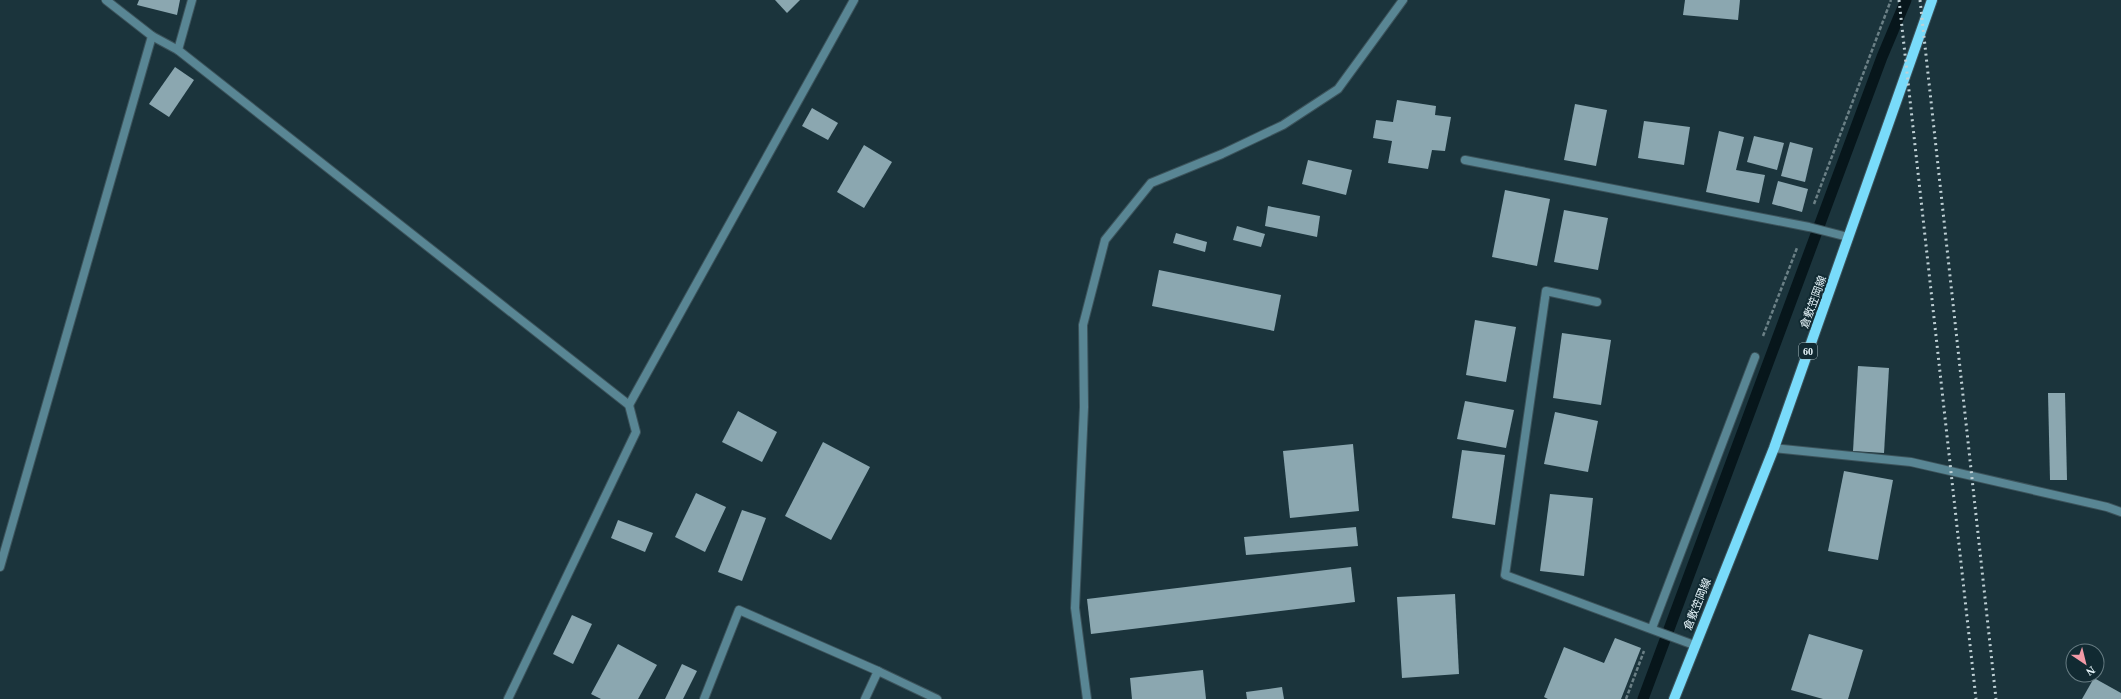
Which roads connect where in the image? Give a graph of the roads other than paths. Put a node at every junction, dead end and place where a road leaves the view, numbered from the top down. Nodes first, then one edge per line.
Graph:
1 (106, 0) edge
2 (192, 0) edge
3 (854, 0) edge
4 (1403, 0) edge
5 (1932, 0) edge
6 (152, 36) junction
7 (178, 50) junction
8 (1465, 160) dead end
9 (1848, 237) junction
10 (1597, 302) dead end
11 (1755, 357) road end
12 (629, 404) junction
13 (1774, 448) junction
14 (2121, 512) edge
15 (0, 567) edge
16 (1655, 630) junction
17 (1694, 645) junction
18 (878, 671) junction
19 (508, 699) edge
20 (704, 699) edge
21 (865, 699) edge
22 (937, 699) edge
23 (1088, 699) edge
24 (1674, 699) edge

1 - 6 street
2 - 7 street
3 - 12 street
4 - 23 street
5 - 9 main road, 倉敷笠岡線 / 60
6 - 7 street
6 - 15 street
7 - 12 street
8 - 9 street
9 - 13 main road, 倉敷笠岡線 / 60
10 - 16 street
11 - 16 street
12 - 19 street
13 - 14 street
13 - 17 main road, 倉敷笠岡線 / 60
16 - 17 street
17 - 24 main road, 倉敷笠岡線 / 60
18 - 20 street
18 - 21 street
18 - 22 street

